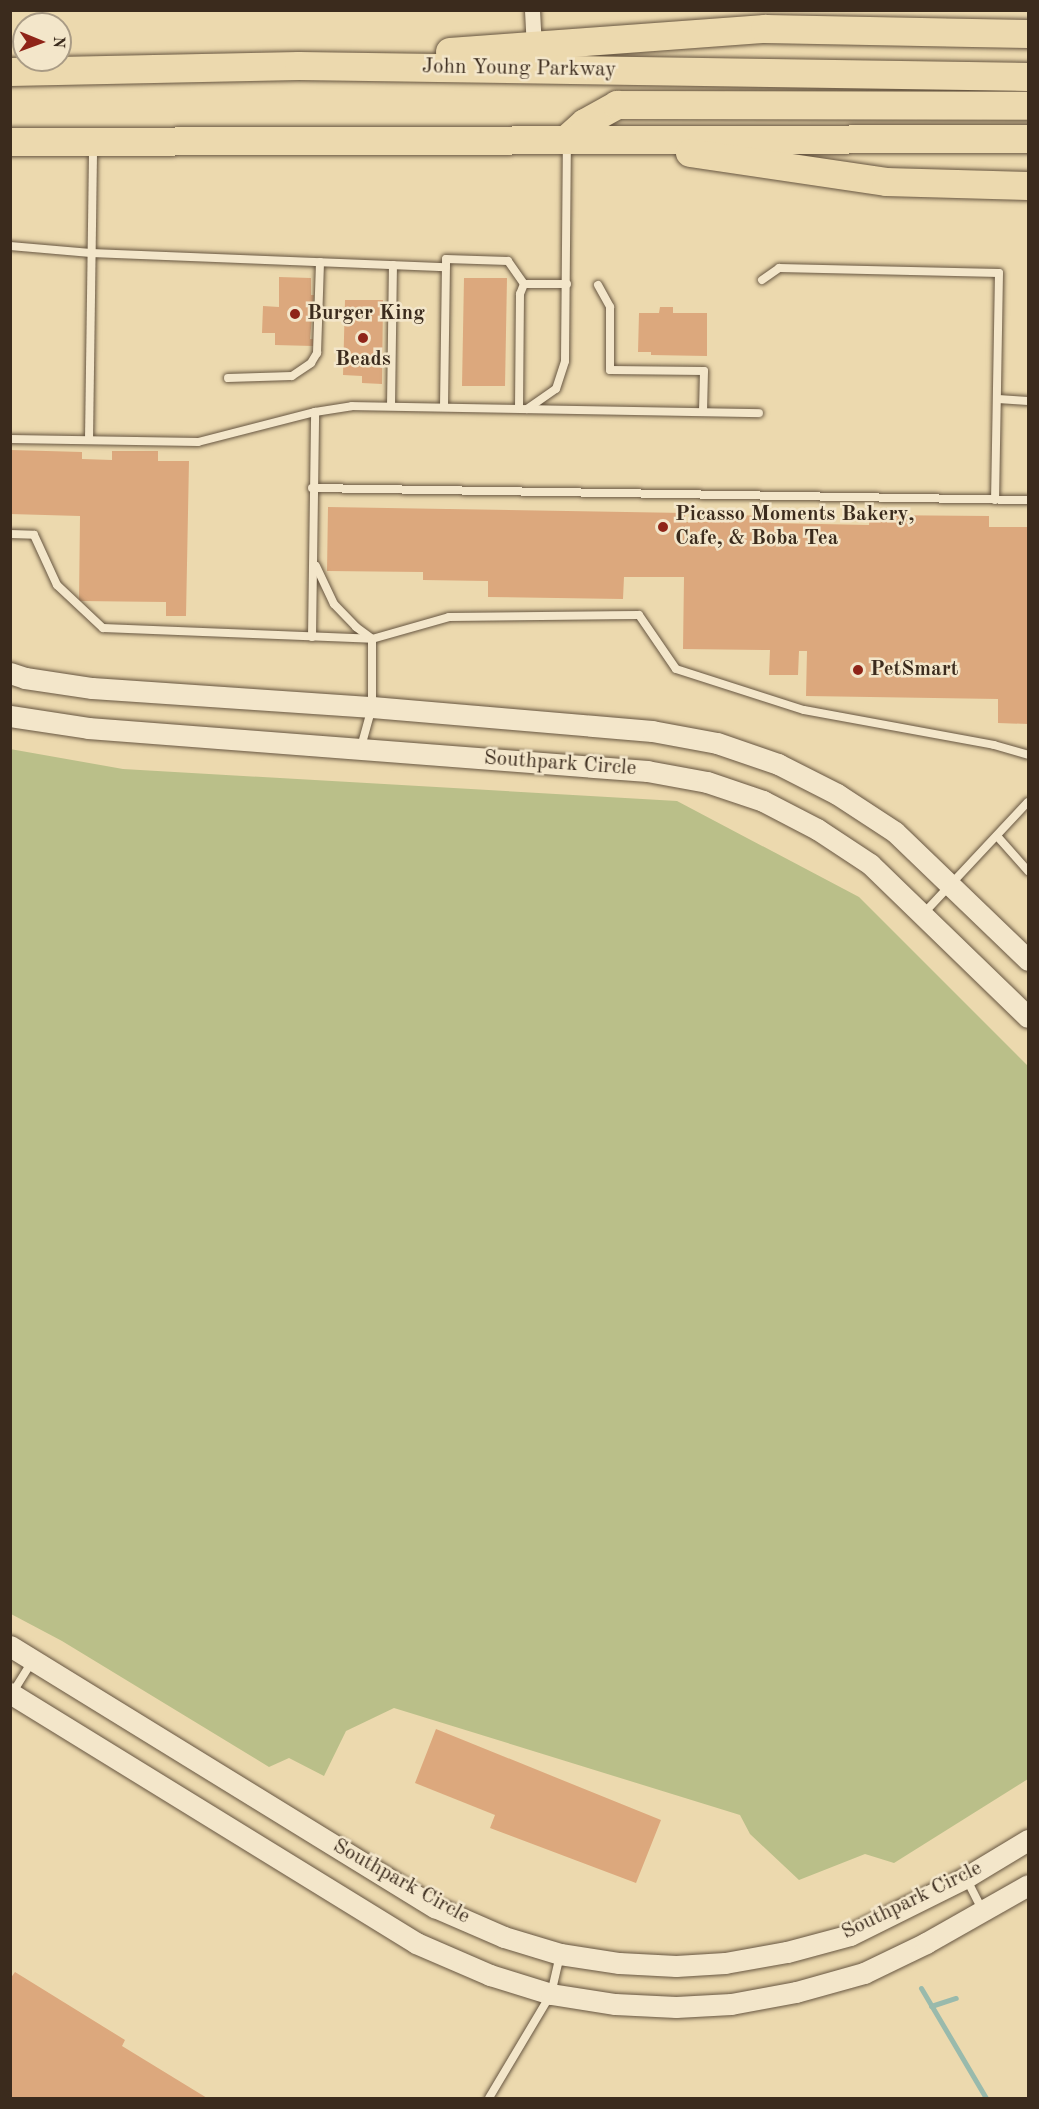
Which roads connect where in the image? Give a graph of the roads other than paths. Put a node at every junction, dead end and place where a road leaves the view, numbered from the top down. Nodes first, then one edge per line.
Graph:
1 (532, 10) edge
2 (1029, 34) edge
3 (534, 45) junction
4 (299, 66) junction
5 (10, 72) edge
6 (1029, 77) edge
7 (1029, 106) edge
8 (567, 139) junction
9 (1029, 139) edge
10 (599, 140) junction
11 (10, 142) edge
12 (93, 143) junction
13 (1029, 186) edge
14 (10, 246) edge
15 (91, 253) junction
16 (320, 262) junction
17 (393, 265) junction
18 (446, 267) junction
19 (762, 280) dead end
20 (524, 284) junction
21 (567, 284) junction
22 (598, 285) dead end
23 (228, 378) dead end
24 (998, 399) junction
25 (1029, 401) edge
26 (391, 406) junction
27 (444, 407) junction
28 (523, 409) junction
29 (315, 412) junction
30 (703, 412) junction
31 (759, 413) dead end
32 (10, 439) edge
33 (89, 440) junction
34 (312, 488) junction
35 (995, 500) junction
36 (1029, 500) edge
37 (10, 534) edge
38 (314, 562) junction
39 (312, 636) junction
40 (372, 639) junction
41 (10, 673) edge
42 (372, 707) junction
43 (10, 716) edge
44 (360, 749) junction
45 (1029, 755) edge
46 (1029, 802) edge
47 (997, 836) junction
48 (1029, 871) edge
49 (951, 884) junction
50 (924, 913) junction
51 (1029, 960) edge
52 (1029, 1017) edge
53 (10, 1646) edge
54 (33, 1659) junction
55 (11, 1694) edge
56 (1029, 1840) edge
57 (965, 1878) junction
58 (1029, 1885) edge
59 (983, 1911) junction
60 (560, 1954) junction
61 (551, 1994) junction
62 (489, 2098) edge

1 - 3 street
2 - 3 highway
3 - 4 highway
4 - 5 highway, John Young Parkway
4 - 6 highway, John Young Parkway
7 - 8 highway
8 - 10 highway
8 - 12 highway
8 - 21 lane
9 - 10 highway
10 - 13 highway
11 - 12 highway
12 - 15 lane
14 - 15 lane
15 - 16 lane
15 - 33 lane
16 - 17 lane
16 - 23 lane
17 - 18 lane
17 - 26 lane
18 - 20 lane
18 - 27 lane
19 - 24 lane
20 - 21 lane
20 - 28 lane
21 - 28 lane
22 - 30 lane
24 - 25 lane
24 - 35 lane
26 - 27 lane
26 - 29 lane
27 - 28 lane
28 - 30 lane
29 - 33 lane
29 - 34 lane
30 - 31 lane
32 - 33 lane
34 - 35 lane
34 - 38 lane
35 - 36 lane
37 - 39 lane
38 - 39 lane
38 - 40 lane
39 - 40 lane
40 - 42 lane
40 - 45 lane
41 - 42 street, Southpark Circle
42 - 44 lane
42 - 49 street, Southpark Circle
43 - 44 street, Southpark Circle
44 - 50 street, Southpark Circle
46 - 47 lane
47 - 48 lane
47 - 49 lane
49 - 50 lane
49 - 51 street, Southpark Circle
50 - 52 street, Southpark Circle
53 - 54 street, Southpark Circle
54 - 55 lane
54 - 60 street, Southpark Circle
55 - 61 street, Southpark Circle
56 - 57 street, Southpark Circle
57 - 59 lane
57 - 60 street, Southpark Circle
58 - 59 street, Southpark Circle
59 - 61 street, Southpark Circle
60 - 61 lane
61 - 62 lane

